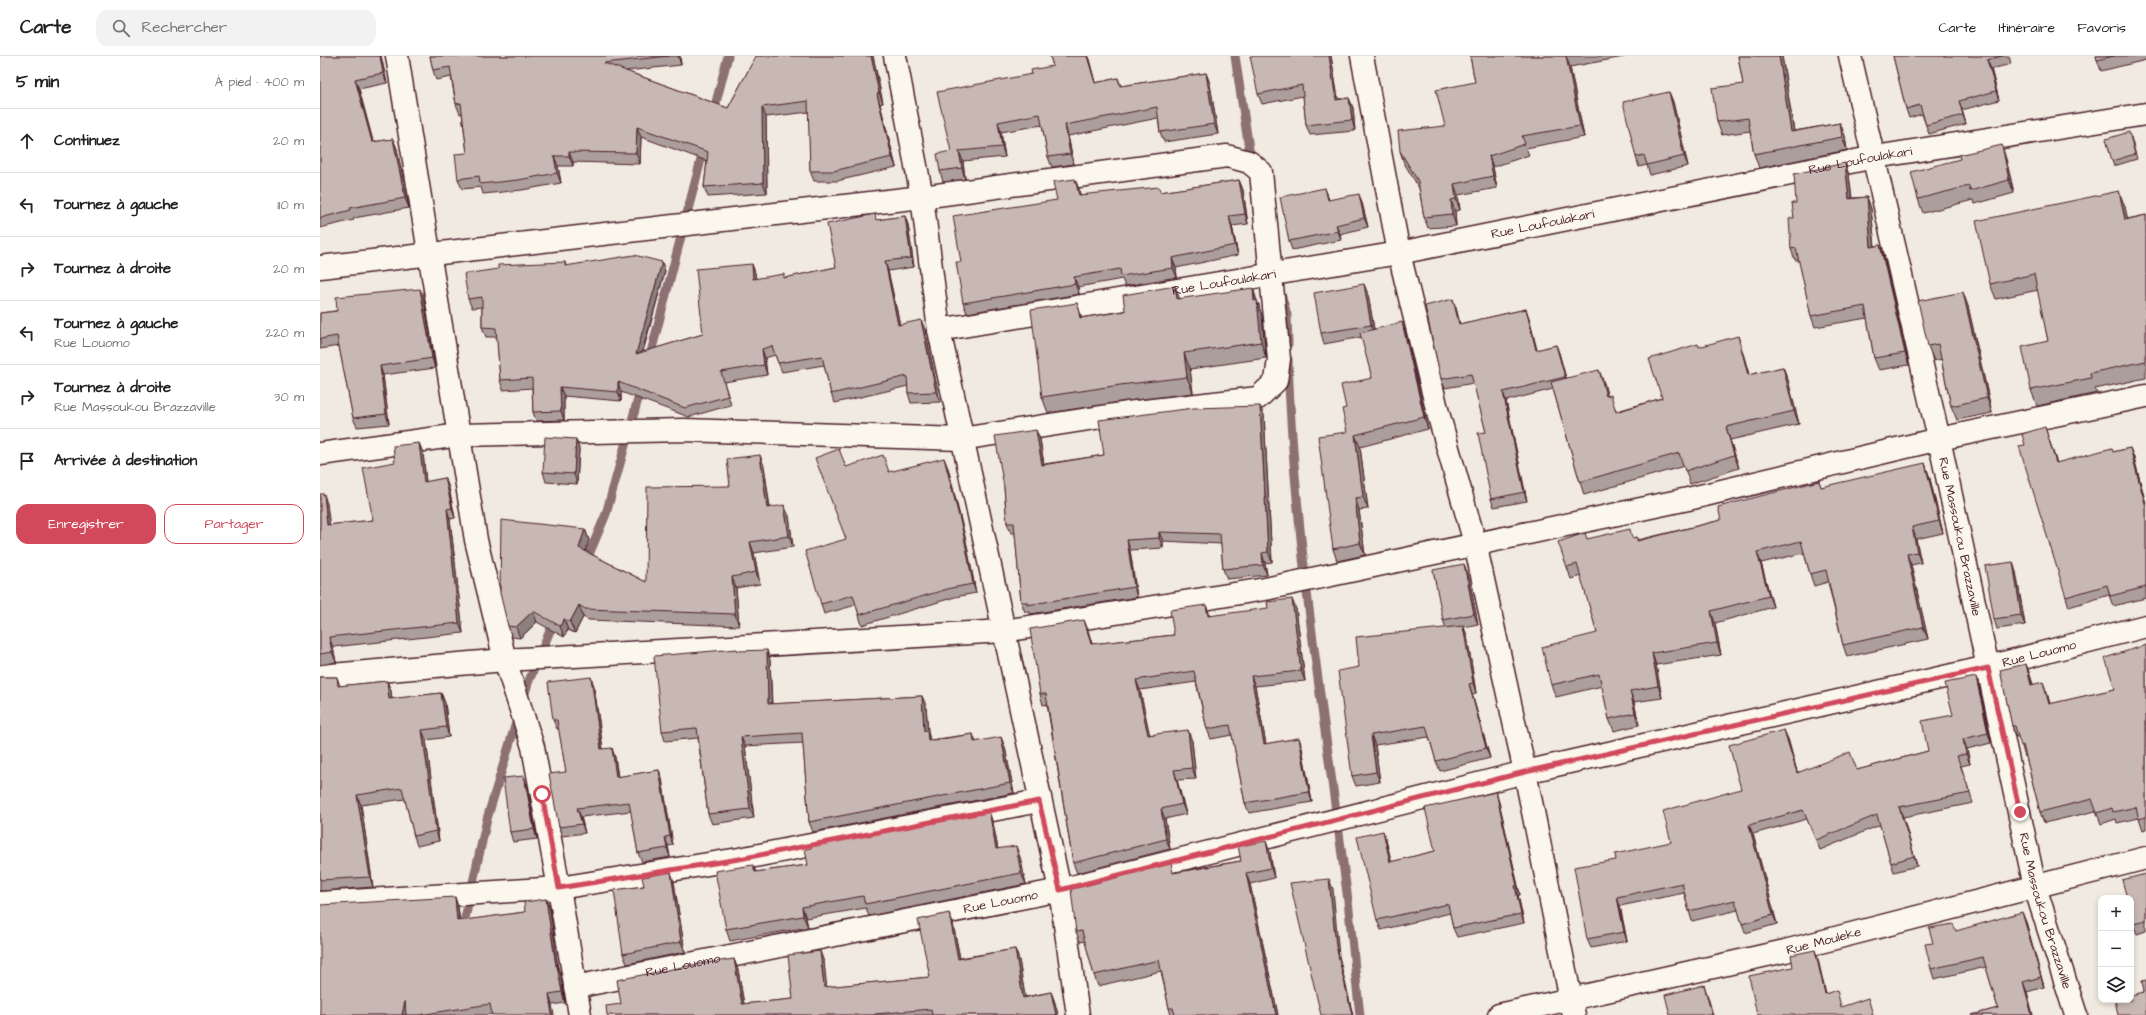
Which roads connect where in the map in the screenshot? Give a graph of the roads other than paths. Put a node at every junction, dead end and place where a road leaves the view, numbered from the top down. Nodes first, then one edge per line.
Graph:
1 (397, 56) edge
2 (895, 56) edge
3 (1362, 56) edge
4 (1850, 56) edge
5 (2146, 114) edge
6 (1875, 157) junction
7 (922, 197) junction
8 (1399, 253) junction
9 (430, 254) junction
10 (320, 267) edge
11 (1272, 275) junction
12 (939, 330) junction
13 (2146, 396) edge
14 (460, 435) junction
15 (961, 439) junction
16 (1939, 439) junction
17 (320, 454) edge
18 (1475, 543) junction
19 (2146, 626) edge
20 (1004, 631) junction
21 (505, 660) junction
22 (1988, 668) junction
23 (320, 676) edge
24 (1525, 772) junction
25 (1039, 801) junction
26 (2146, 858) edge
27 (2035, 887) junction
28 (559, 888) junction
29 (1060, 890) junction
30 (320, 902) edge
31 (575, 987) junction
32 (1572, 1007) edge
33 (580, 1015) edge
34 (1078, 1015) edge
35 (1499, 1015) edge
36 (2076, 1015) edge

1 - 9 street
2 - 7 street
3 - 8 street
4 - 6 street, Rue Massoukou Brazzaville
5 - 6 street, Rue Loufoulakari
6 - 8 street, Rue Loufoulakari
6 - 16 street, Rue Massoukou Brazzaville
7 - 9 street
7 - 11 street
7 - 12 street
8 - 11 street, Rue Loufoulakari
8 - 18 street
9 - 10 street
9 - 14 street
11 - 12 street, Rue Loufoulakari
11 - 15 street
12 - 15 street
13 - 16 street
14 - 15 street
14 - 17 street
14 - 21 street
15 - 20 street
16 - 18 street
16 - 22 street, Rue Massoukou Brazzaville
18 - 20 street
18 - 24 street
19 - 22 street, Rue Louomo
20 - 21 street
20 - 25 street
21 - 23 street
21 - 28 street
22 - 24 street, Rue Louomo
22 - 27 street, Rue Massoukou Brazzaville
24 - 29 street, Rue Louomo
24 - 32 street
25 - 28 street
25 - 29 street
26 - 27 street, Rue Mouleke
27 - 32 street, Rue Mouleke
27 - 36 street, Rue Massoukou Brazzaville
28 - 30 street
28 - 31 street
29 - 31 street, Rue Louomo
29 - 34 street
31 - 33 street
32 - 35 street, Rue Mouleke

